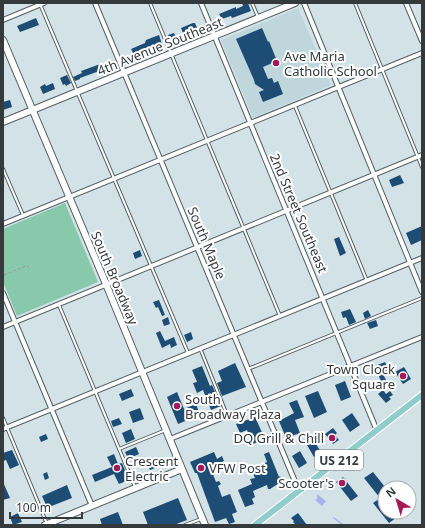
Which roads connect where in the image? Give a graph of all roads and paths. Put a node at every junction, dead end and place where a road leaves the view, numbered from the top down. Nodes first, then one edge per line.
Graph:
1 (95, 3) edge
2 (150, 3) edge
3 (201, 3) edge
4 (252, 3) edge
5 (295, 3) edge
6 (304, 3) edge
7 (355, 3) edge
8 (406, 3) edge
9 (42, 4) edge
10 (258, 18) junction
11 (3, 20) edge
12 (214, 36) junction
13 (3, 40) edge
14 (422, 41) edge
15 (422, 53) edge
16 (171, 54) junction
17 (382, 69) junction
18 (124, 73) junction
19 (338, 87) junction
20 (78, 92) junction
21 (294, 105) junction
22 (32, 110) junction
23 (3, 122) edge
24 (251, 123) junction
25 (207, 141) junction
26 (420, 156) edge
27 (161, 160) junction
28 (422, 167) edge
29 (3, 169) edge
30 (374, 175) junction
31 (115, 178) junction
32 (331, 193) junction
33 (69, 197) junction
34 (287, 211) junction
35 (23, 216) junction
36 (3, 224) edge
37 (243, 228) junction
38 (197, 247) junction
39 (422, 258) edge
40 (410, 263) junction
41 (152, 266) junction
42 (29, 267) dead end
43 (4, 275) edge
44 (367, 280) junction
45 (106, 284) junction
46 (422, 292) edge
47 (3, 293) edge
48 (324, 298) junction
49 (422, 298) edge
50 (59, 304) junction
51 (280, 316) junction
52 (15, 322) junction
53 (3, 327) edge
54 (338, 332) junction
55 (234, 335) junction
56 (422, 337) edge
57 (200, 348) junction
58 (188, 353) junction
59 (351, 366) junction
60 (248, 369) junction
61 (142, 372) junction
62 (95, 391) junction
63 (422, 395) edge
64 (262, 402) junction
65 (52, 409) junction
66 (228, 416) junction
67 (3, 418) edge
68 (5, 428) edge
69 (166, 430) junction
70 (377, 430) junction
71 (170, 439) junction
72 (119, 449) junction
73 (182, 469) junction
74 (135, 488) junction
75 (299, 491) junction
76 (92, 506) junction
77 (202, 518) junction
78 (46, 524) edge
79 (185, 525) edge
80 (204, 525) edge
81 (256, 525) edge

1 - 18 street, South Maple
2 - 16 lane
3 - 12 street, 2nd Street Southeast
4 - 10 lane
5 - 10 street, 4th Avenue Southeast
6 - 19 street
7 - 17 lane
8 - 14 street
9 - 11 street
9 - 20 lane
10 - 12 street, 4th Avenue Southeast
12 - 16 street, 4th Avenue Southeast
12 - 24 street, 2nd Street Southeast
13 - 22 street, South Broadway
15 - 17 street
16 - 18 street, 4th Avenue Southeast
16 - 25 lane
17 - 19 street
17 - 26 lane
18 - 20 street, 4th Avenue Southeast
18 - 27 street, South Maple
19 - 21 street
19 - 30 street
20 - 22 street, 4th Avenue Southeast
20 - 31 lane
21 - 24 street
21 - 32 lane
22 - 23 street, 4th Avenue Southeast
22 - 33 street, South Broadway
24 - 25 street
24 - 34 street, 2nd Street Southeast
25 - 27 street
25 - 37 lane
26 - 28 lane
26 - 30 street
27 - 31 street
27 - 38 street, South Maple
29 - 35 lane
30 - 32 street
30 - 40 street
31 - 33 street
31 - 41 lane
32 - 34 street
32 - 44 lane
33 - 35 street
33 - 45 street, South Broadway
34 - 37 street
34 - 48 street, 2nd Street Southeast
35 - 36 street
37 - 38 street
37 - 51 lane
38 - 41 street
38 - 55 street, South Maple
39 - 40 street
40 - 44 street
40 - 46 street
41 - 45 street
41 - 58 lane
42 - 43 path
44 - 48 street
45 - 50 street
45 - 61 street, South Broadway
47 - 52 street
48 - 51 street
48 - 54 street, 2nd Street Southeast
49 - 54 lane
50 - 52 street
50 - 62 lane
51 - 55 street
52 - 53 street
52 - 65 street
54 - 59 street, 2nd Street Southeast
54 - 60 lane
55 - 57 street
55 - 60 street, South Maple
56 - 59 street
57 - 58 street
57 - 66 lane
58 - 61 street
59 - 64 street
59 - 70 street, 2nd Street Southeast
60 - 64 street, South Maple
61 - 62 street
61 - 69 street, South Broadway
62 - 65 street
62 - 72 lane
63 - 70 main road, US 212
64 - 66 street
64 - 75 street, South Maple
65 - 68 street
65 - 76 street
66 - 71 street
67 - 68 lane
68 - 78 lane
69 - 71 street, South Broadway
69 - 72 lane
70 - 75 main road, US 212
71 - 73 street, South Broadway
72 - 74 lane
73 - 74 street
73 - 77 street, South Broadway
74 - 76 street
75 - 81 main road, US 212
76 - 78 street
77 - 79 lane
77 - 80 street, South Broadway

